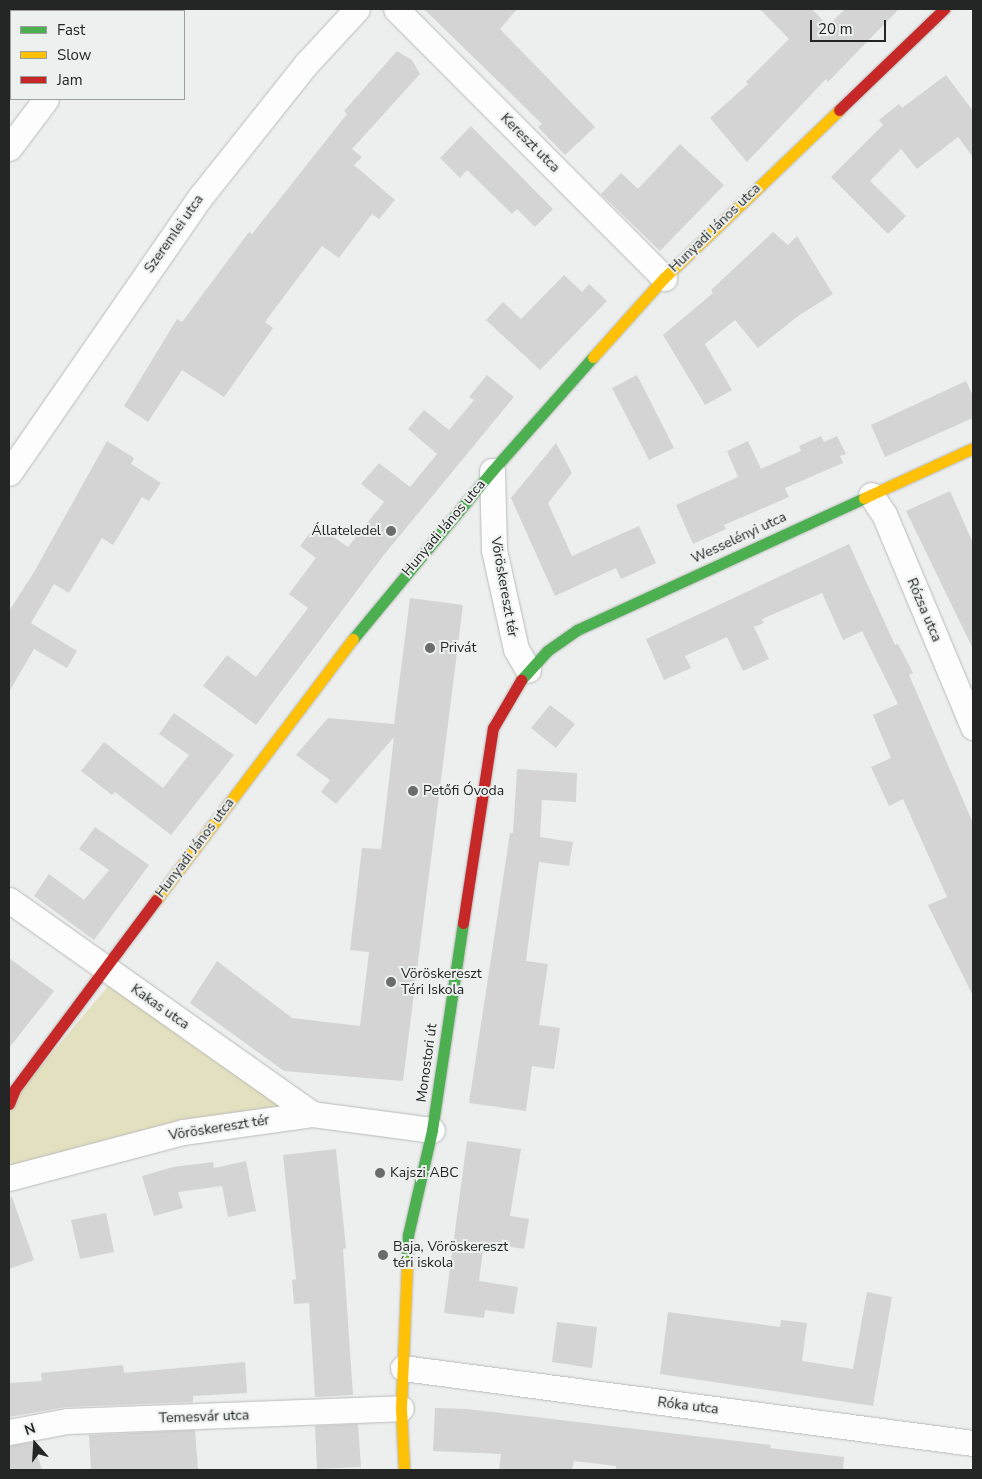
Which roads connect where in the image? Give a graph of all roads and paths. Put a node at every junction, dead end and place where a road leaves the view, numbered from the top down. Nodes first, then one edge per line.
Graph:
1 (357, 9) edge
2 (396, 9) edge
3 (944, 9) edge
4 (45, 100) edge
5 (9, 148) edge
6 (664, 278) junction
7 (973, 448) edge
8 (492, 470) junction
9 (9, 473) edge
10 (870, 495) junction
11 (528, 670) junction
12 (973, 727) edge
13 (9, 900) edge
14 (106, 969) junction
15 (9, 1104) edge
16 (312, 1114) junction
17 (432, 1130) junction
18 (11, 1171) edge
19 (403, 1368) junction
20 (401, 1408) junction
21 (9, 1432) edge
22 (973, 1443) edge
23 (404, 1470) edge

1 - 9 street, Szeremlei utca
2 - 6 street, Kereszt utca
3 - 6 street, Hunyadi János utca
4 - 5 street
6 - 8 street, Hunyadi János utca
7 - 10 street, Wesselényi utca
8 - 11 street, Vöröskereszt tér
8 - 14 street, Hunyadi János utca
10 - 11 street, Wesselényi utca
10 - 12 street, Rózsa utca
11 - 17 street, Monostori út
13 - 14 street, Kakas utca
14 - 15 street, Hunyadi János utca
14 - 16 street, Kakas utca
16 - 17 street, Vöröskereszt tér
16 - 18 street, Vöröskereszt tér
17 - 19 street, Monostori út
19 - 20 street, Monostori út
19 - 22 street, Róka utca
20 - 21 street, Temesvár utca
20 - 23 street, Monostori út

